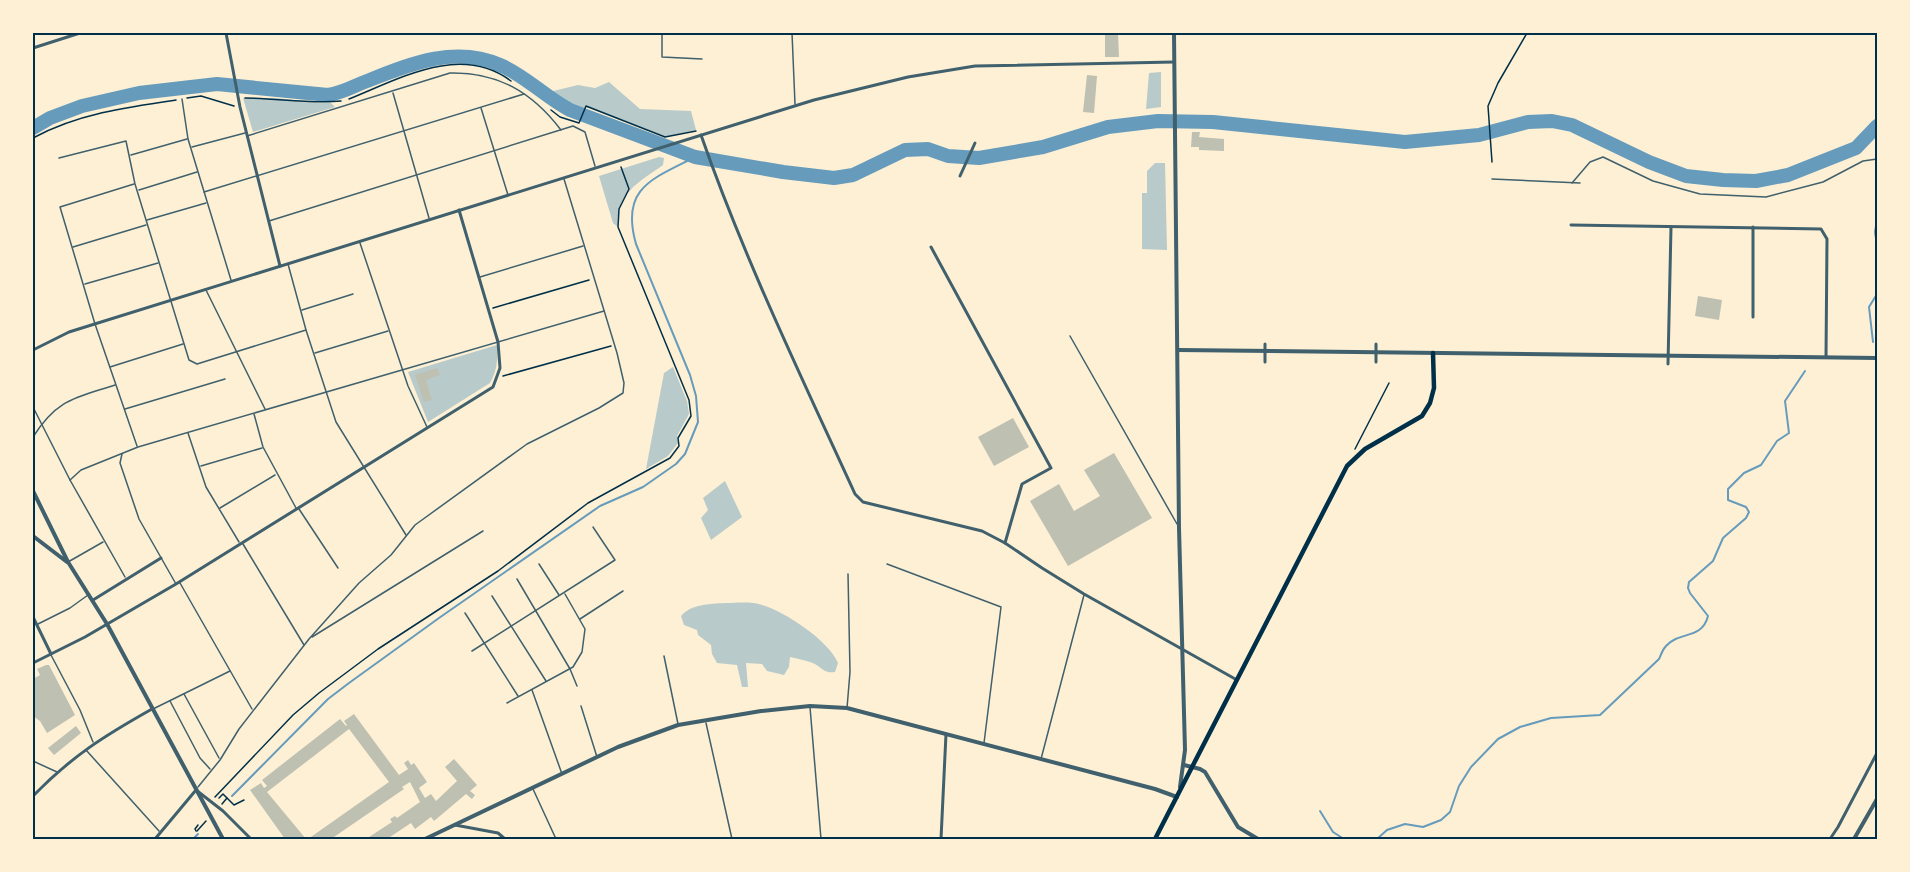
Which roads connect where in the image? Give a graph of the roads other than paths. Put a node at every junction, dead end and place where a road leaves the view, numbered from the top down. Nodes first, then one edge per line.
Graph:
1 (80, 33) edge
2 (226, 33) edge
3 (662, 33) edge
4 (792, 33) edge
5 (1174, 33) edge
6 (33, 48) edge
7 (702, 59) dead end
8 (1174, 62) junction
9 (393, 92) junction
10 (524, 94) junction
11 (182, 99) road end
12 (795, 105) junction
13 (481, 107) junction
14 (561, 130) junction
15 (404, 131) junction
16 (246, 135) junction
17 (701, 135) junction
18 (188, 139) junction
19 (975, 143) dead end
20 (190, 148) junction
21 (494, 151) junction
22 (129, 155) junction
23 (59, 158) dead end
24 (1877, 159) edge
25 (596, 168) junction
26 (198, 172) junction
27 (417, 175) junction
28 (257, 176) junction
29 (960, 176) dead end
30 (563, 178) junction
31 (1492, 179) dead end
32 (1572, 183) junction
33 (1580, 183) dead end
34 (135, 184) junction
35 (138, 190) junction
36 (204, 192) junction
37 (508, 195) junction
38 (207, 203) junction
39 (459, 210) junction
40 (430, 219) junction
41 (147, 220) junction
42 (268, 221) junction
43 (148, 225) junction
44 (1571, 225) dead end
45 (1671, 226) junction
46 (1753, 227) junction
47 (360, 241) junction
48 (584, 246) junction
49 (72, 247) junction
50 (931, 247) dead end
51 (159, 263) junction
52 (288, 264) junction
53 (280, 266) junction
54 (480, 277) junction
55 (232, 281) junction
56 (84, 285) junction
57 (206, 289) junction
58 (353, 294) dead end
59 (170, 300) junction
60 (301, 310) junction
61 (604, 311) junction
62 (1753, 317) dead end
63 (95, 324) junction
64 (306, 330) junction
65 (390, 331) junction
66 (1070, 336) dead end
67 (498, 342) junction
68 (183, 344) junction
69 (1265, 344) dead end
70 (1376, 344) dead end
71 (33, 350) edge
72 (1178, 350) junction
73 (236, 352) junction
74 (1266, 352) junction
75 (1376, 353) junction
76 (1433, 353) junction
77 (314, 354) junction
78 (1668, 356) junction
79 (1827, 357) junction
80 (1877, 358) edge
81 (1265, 362) dead end
82 (1376, 362) dead end
83 (1668, 364) dead end
84 (110, 367) junction
85 (403, 369) junction
86 (225, 379) dead end
87 (116, 384) junction
88 (327, 391) junction
89 (33, 407) edge
90 (124, 410) junction
91 (265, 410) junction
92 (254, 414) junction
93 (41, 423) junction
94 (427, 428) junction
95 (188, 432) junction
96 (33, 437) edge
97 (138, 447) junction
98 (263, 447) junction
99 (123, 453) junction
100 (199, 467) junction
101 (364, 468) junction
102 (276, 474) junction
103 (70, 480) junction
104 (33, 491) edge
105 (219, 509) junction
106 (298, 509) junction
107 (593, 528) dead end
108 (1179, 528) junction
109 (483, 531) dead end
110 (33, 536) edge
111 (406, 536) junction
112 (104, 541) junction
113 (1005, 543) junction
114 (242, 544) junction
115 (161, 558) junction
116 (68, 562) junction
117 (539, 564) dead end
118 (887, 564) dead end
119 (338, 568) dead end
120 (848, 574) dead end
121 (517, 579) dead end
122 (127, 580) junction
123 (178, 583) junction
124 (623, 591) dead end
125 (564, 593) junction
126 (89, 594) junction
127 (1084, 594) junction
128 (492, 596) dead end
129 (560, 596) junction
130 (93, 600) junction
131 (536, 611) junction
132 (465, 613) dead end
133 (33, 616) edge
134 (579, 619) junction
135 (37, 624) junction
136 (107, 624) junction
137 (512, 626) junction
138 (309, 639) junction
139 (484, 644) junction
140 (304, 645) junction
141 (1181, 650) junction
142 (472, 651) dead end
143 (51, 654) junction
144 (664, 656) dead end
145 (33, 663) edge
146 (570, 669) junction
147 (230, 671) junction
148 (1237, 680) junction
149 (546, 682) junction
150 (577, 686) dead end
151 (532, 690) junction
152 (184, 693) junction
153 (519, 697) junction
154 (170, 700) junction
155 (507, 703) dead end
156 (581, 706) dead end
157 (810, 706) junction
158 (847, 708) junction
159 (152, 709) junction
160 (253, 711) junction
161 (705, 720) junction
162 (678, 725) junction
163 (946, 734) junction
164 (93, 743) junction
165 (984, 744) junction
166 (85, 749) junction
167 (1877, 753) edge
168 (597, 758) junction
169 (1041, 759) junction
170 (220, 760) junction
171 (33, 761) edge
172 (1184, 765) junction
173 (1192, 766) junction
174 (211, 771) junction
175 (57, 772) junction
176 (562, 774) junction
177 (1180, 788) junction
178 (533, 789) junction
179 (196, 790) junction
180 (33, 796) edge
181 (1177, 797) junction
182 (1877, 799) edge
183 (453, 825) junction
184 (160, 832) junction
185 (155, 839) edge
186 (223, 839) edge
187 (251, 839) edge
188 (425, 839) edge
189 (505, 839) edge
190 (556, 839) edge
191 (732, 839) edge
192 (821, 839) edge
193 (941, 839) edge
194 (1155, 839) edge
195 (1257, 839) edge
196 (1830, 839) edge
197 (1854, 839) edge

1 - 6 street
2 - 16 street
3 - 7 lane
4 - 12 lane
5 - 8 street
8 - 12 street
8 - 72 street
9 - 10 lane
9 - 15 lane
9 - 16 lane
10 - 13 lane
10 - 14 lane
11 - 18 lane
12 - 17 street
13 - 15 lane
13 - 21 lane
14 - 21 lane
14 - 25 lane
15 - 27 lane
15 - 28 lane
16 - 20 lane
16 - 28 street
17 - 25 street
17 - 113 street
18 - 20 lane
18 - 22 lane
19 - 29 street
20 - 26 lane
21 - 27 lane
21 - 37 lane
22 - 23 lane
22 - 34 lane
24 - 32 lane
25 - 30 street
26 - 35 lane
26 - 36 lane
27 - 40 lane
27 - 42 lane
28 - 36 lane
28 - 42 street
30 - 37 street
30 - 48 lane
31 - 32 lane
32 - 33 lane
34 - 35 lane
34 - 49 lane
35 - 41 lane
36 - 38 lane
37 - 39 street
38 - 41 lane
38 - 55 lane
39 - 40 street
39 - 54 street
40 - 47 street
41 - 43 lane
42 - 53 street
43 - 49 lane
43 - 51 lane
44 - 45 street
45 - 46 street
45 - 78 street
46 - 62 street
46 - 79 street
47 - 52 street
47 - 65 lane
48 - 54 lane
48 - 61 lane
49 - 56 lane
50 - 113 street
51 - 56 lane
51 - 59 lane
52 - 53 street
52 - 60 lane
53 - 55 street
54 - 67 street
55 - 57 street
56 - 63 lane
57 - 59 street
57 - 73 lane
58 - 60 lane
59 - 63 street
59 - 68 lane
60 - 64 lane
61 - 67 lane
61 - 111 lane
63 - 71 street
63 - 84 lane
64 - 73 lane
64 - 77 lane
65 - 77 lane
65 - 85 lane
66 - 108 lane
67 - 85 lane
67 - 94 street
68 - 73 lane
68 - 84 lane
69 - 74 street
70 - 75 street
72 - 74 street
72 - 108 street
73 - 91 lane
74 - 75 street
74 - 81 street
75 - 76 street
75 - 82 street
76 - 78 street
76 - 148 main road
77 - 88 lane
78 - 79 street
78 - 83 street
79 - 80 street
84 - 87 lane
85 - 88 lane
85 - 94 lane
86 - 90 lane
87 - 90 lane
87 - 93 lane
88 - 91 lane
88 - 101 lane
89 - 93 lane
90 - 97 lane
91 - 92 lane
92 - 95 lane
92 - 98 lane
93 - 96 lane
93 - 103 lane
94 - 101 street
95 - 97 lane
95 - 100 lane
97 - 99 lane
98 - 100 lane
98 - 102 lane
99 - 103 lane
99 - 115 lane
100 - 105 lane
101 - 106 street
101 - 111 lane
102 - 105 lane
102 - 106 lane
103 - 112 lane
104 - 116 street
105 - 114 lane
106 - 114 street
106 - 119 lane
107 - 125 lane
108 - 141 street
109 - 138 lane
110 - 116 street
111 - 138 lane
112 - 116 lane
112 - 122 lane
113 - 127 street
114 - 123 street
114 - 140 lane
115 - 122 street
115 - 123 lane
116 - 126 street
117 - 129 lane
118 - 165 lane
120 - 158 lane
121 - 131 lane
122 - 130 street
123 - 136 street
123 - 147 lane
124 - 134 lane
125 - 129 lane
125 - 134 lane
126 - 130 street
126 - 135 lane
127 - 141 street
127 - 169 lane
128 - 137 lane
129 - 131 lane
130 - 136 street
131 - 137 lane
131 - 146 lane
132 - 139 lane
133 - 135 street
134 - 146 lane
135 - 143 street
136 - 143 street
136 - 159 street
137 - 139 lane
137 - 149 lane
138 - 140 lane
139 - 142 lane
139 - 153 lane
140 - 160 lane
141 - 148 street
141 - 172 street
143 - 145 street
143 - 164 lane
144 - 162 lane
146 - 149 lane
146 - 150 lane
147 - 152 lane
147 - 160 lane
148 - 173 main road
149 - 151 lane
151 - 153 lane
151 - 176 lane
152 - 154 lane
152 - 170 lane
153 - 155 lane
154 - 159 lane
154 - 174 lane
156 - 168 lane
157 - 158 street
157 - 161 street
157 - 192 lane
158 - 163 street
159 - 164 street
159 - 179 street
160 - 170 lane
161 - 162 street
161 - 191 lane
162 - 168 street
163 - 165 street
163 - 193 street
164 - 166 street
165 - 169 street
166 - 175 street
166 - 184 lane
167 - 196 street
168 - 176 street
169 - 181 street
170 - 174 lane
171 - 175 lane
172 - 173 street
172 - 177 street
173 - 177 main road
173 - 195 street
174 - 179 lane
175 - 180 street
176 - 178 street
177 - 181 main road
178 - 183 street
178 - 190 lane
179 - 184 street
179 - 186 street
179 - 187 street
181 - 194 main road
182 - 197 street
183 - 188 street
183 - 189 street
184 - 185 street

